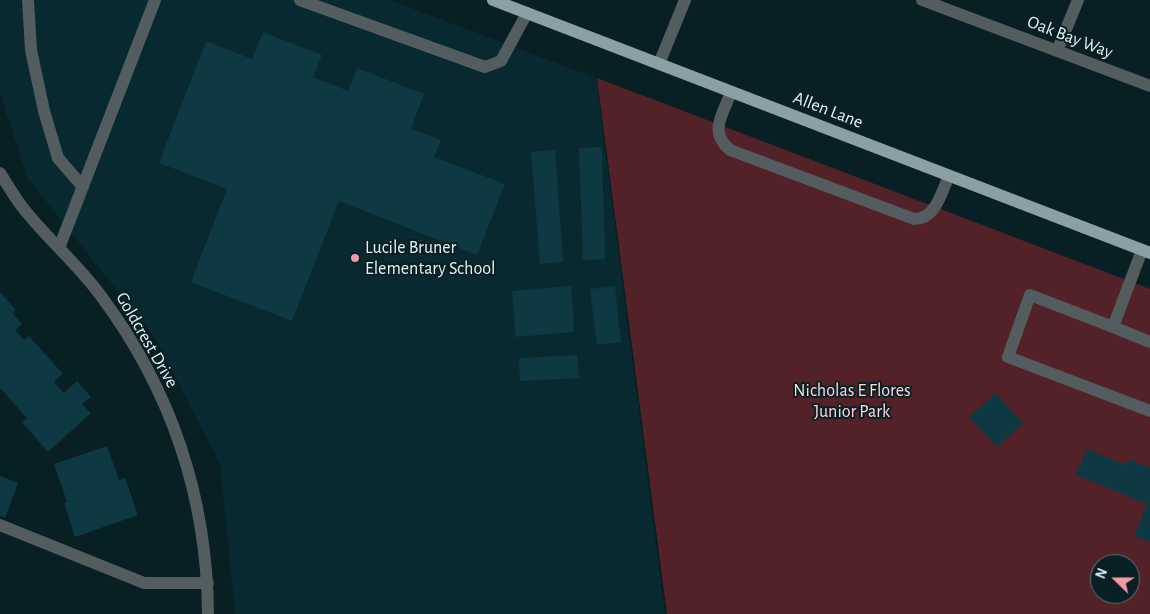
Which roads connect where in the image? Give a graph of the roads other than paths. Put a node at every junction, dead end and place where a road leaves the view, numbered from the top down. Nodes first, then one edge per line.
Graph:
1 (28, 0) edge
2 (155, 0) edge
3 (300, 0) edge
4 (493, 0) edge
5 (685, 0) edge
6 (922, 0) edge
7 (1078, 0) edge
8 (527, 13) junction
9 (1057, 51) junction
10 (659, 64) junction
11 (1150, 86) edge
12 (732, 92) junction
13 (0, 174) edge
14 (949, 176) junction
15 (83, 187) junction
16 (58, 248) junction
17 (1146, 251) edge
18 (1113, 327) junction
19 (1150, 342) edge
20 (1150, 411) edge
21 (0, 526) edge
22 (208, 583) junction
23 (208, 614) edge

1 - 15 street
2 - 15 street
3 - 8 street
4 - 8 main road, Allen Lane
5 - 10 street
6 - 9 street, Oak Bay Way
7 - 9 street
8 - 10 main road, Allen Lane
9 - 11 street, Oak Bay Way
10 - 12 main road, Allen Lane
12 - 14 main road, Allen Lane
12 - 14 street
13 - 16 street, Goldcrest Drive
14 - 17 main road, Allen Lane
15 - 16 street
16 - 22 street, Goldcrest Drive
17 - 18 street
18 - 19 street
18 - 20 street
21 - 22 street
22 - 23 street, Goldcrest Drive

